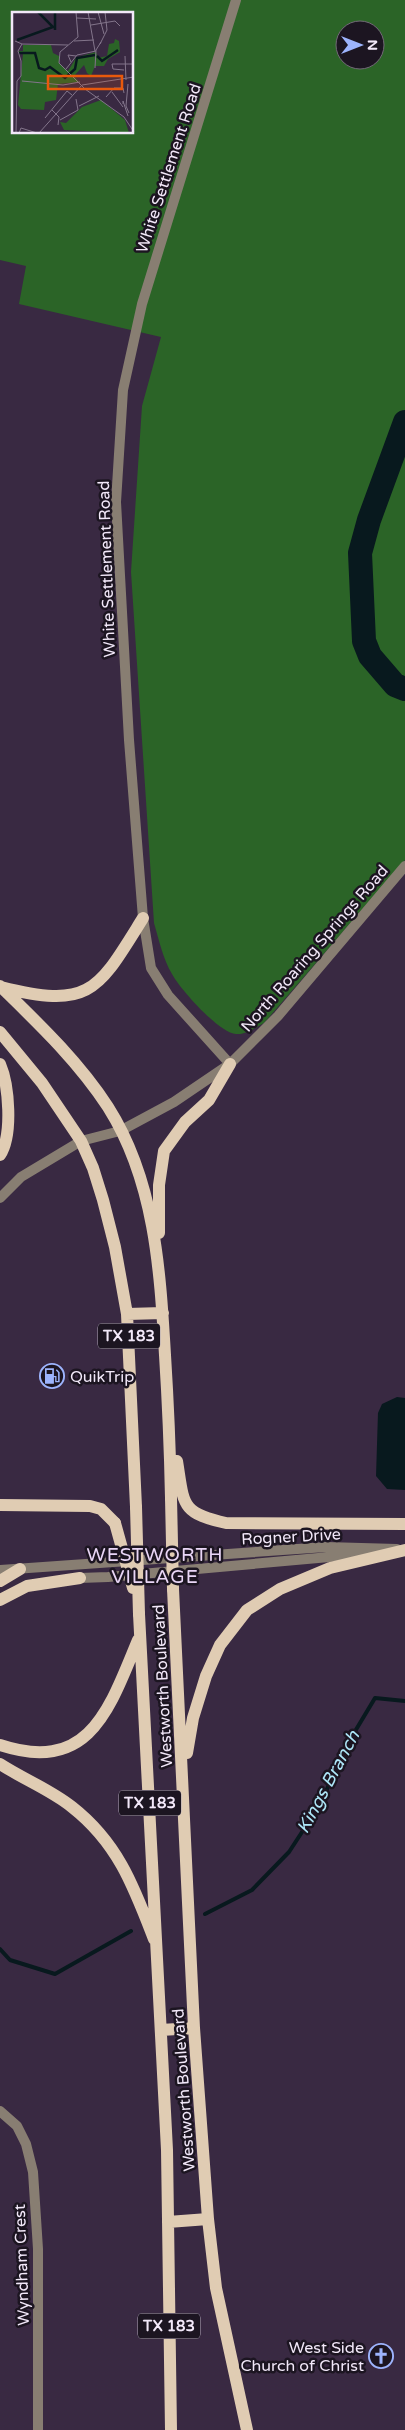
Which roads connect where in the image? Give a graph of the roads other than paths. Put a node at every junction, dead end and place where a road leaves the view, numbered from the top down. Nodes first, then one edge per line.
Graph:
1 (236, 0) edge
2 (405, 866) edge
3 (143, 918) junction
4 (0, 986) edge
5 (0, 1032) edge
6 (0, 1064) edge
7 (230, 1064) junction
8 (120, 1131) junction
9 (80, 1141) junction
10 (0, 1155) edge
11 (0, 1198) edge
12 (159, 1270) junction
13 (162, 1313) junction
14 (127, 1314) junction
15 (169, 1413) junction
16 (0, 1505) edge
17 (405, 1524) edge
18 (405, 1550) edge
19 (20, 1569) junction
20 (0, 1570) edge
21 (80, 1578) joint
22 (0, 1581) edge
23 (0, 1600) edge
24 (139, 1614) junction
25 (140, 1636) junction
26 (0, 1745) edge
27 (0, 1764) edge
28 (183, 1780) junction
29 (158, 1950) junction
30 (194, 2028) junction
31 (161, 2030) junction
32 (0, 2110) edge
33 (208, 2219) junction
34 (168, 2222) junction
35 (38, 2430) edge
36 (171, 2430) edge
37 (247, 2430) edge

1 - 3 street, White Settlement Road
2 - 7 street, North Roaring Springs Road
3 - 4 main road
3 - 7 street, White Settlement Road
4 - 8 main road, Westworth Boulevard / TX 183
5 - 9 main road, Westworth Boulevard / TX 183
6 - 10 main road
7 - 8 street, North Roaring Springs Road
7 - 12 main road
8 - 9 street, North Roaring Springs Road
8 - 12 main road, Westworth Boulevard / TX 183
9 - 11 street, North Roaring Springs Road
9 - 14 main road, Westworth Boulevard / TX 183
12 - 13 main road, Westworth Boulevard / TX 183
13 - 14 main road
13 - 15 main road, Westworth Boulevard / TX 183
14 - 24 main road, Westworth Boulevard / TX 183, bridge
15 - 17 main road
15 - 28 main road, Westworth Boulevard / TX 183, bridge
16 - 24 main road, bridge
18 - 19 street, Rogner Drive
18 - 21 street, Rogner Drive
18 - 28 main road
19 - 20 street, Rogner Drive
19 - 22 main road
21 - 23 main road
24 - 25 main road, Westworth Boulevard / TX 183
25 - 26 main road
25 - 29 main road, Westworth Boulevard / TX 183
27 - 29 main road
28 - 30 main road, Westworth Boulevard / TX 183
29 - 31 main road, Westworth Boulevard / TX 183
30 - 31 main road
30 - 33 main road, Westworth Boulevard / TX 183
31 - 34 main road, Westworth Boulevard / TX 183
32 - 35 street, Wyndham Crest
33 - 34 main road
33 - 37 main road, Westworth Boulevard / TX 183
34 - 36 main road, Westworth Boulevard / TX 183

